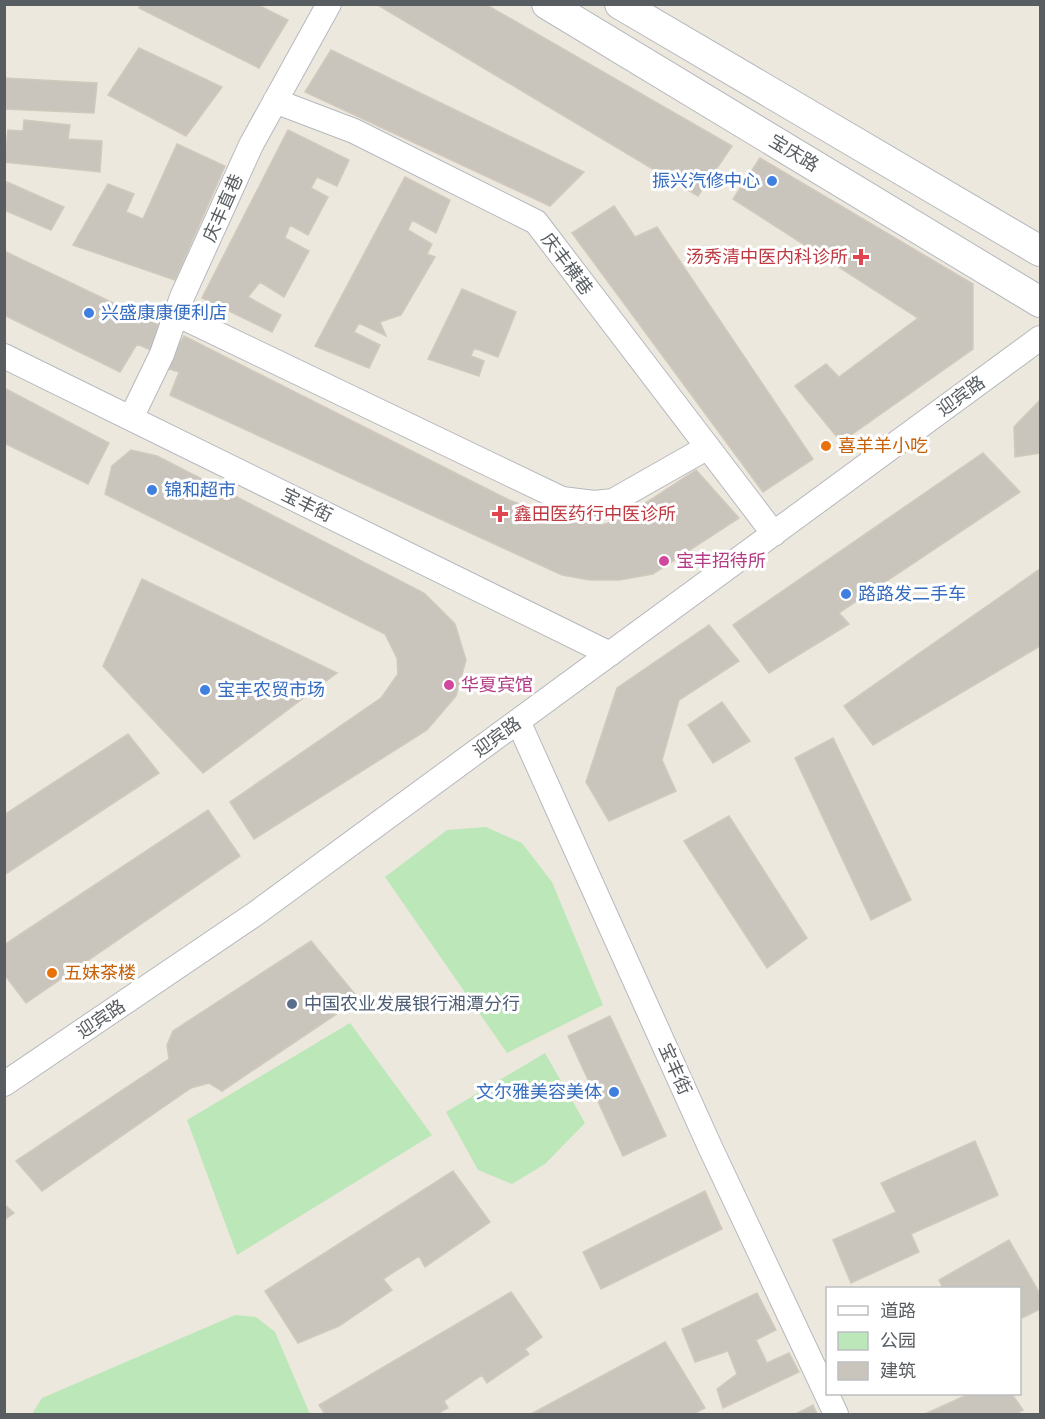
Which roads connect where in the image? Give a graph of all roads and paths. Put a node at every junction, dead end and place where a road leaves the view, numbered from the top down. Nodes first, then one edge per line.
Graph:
1 (329, 4) edge
2 (547, 4) edge
3 (620, 4) edge
4 (275, 101) junction
5 (1041, 251) edge
6 (1041, 302) edge
7 (176, 314) junction
8 (1041, 338) edge
9 (4, 356) edge
10 (131, 418) junction
11 (708, 447) junction
12 (774, 534) junction
13 (610, 654) junction
14 (518, 721) junction
15 (4, 1084) edge
16 (826, 1393) edge
17 (827, 1395) edge
18 (836, 1414) edge

1 - 4 street, 庆丰直巷
2 - 6 street, 宝庆路
3 - 5 street
4 - 7 street, 庆丰直巷
4 - 11 street, 庆丰横巷
7 - 10 street, 庆丰直巷
7 - 11 street
8 - 12 street, 迎宾路
9 - 10 street, 宝丰街
10 - 13 street, 宝丰街
11 - 12 street, 庆丰横巷
12 - 13 street, 迎宾路
13 - 14 street, 迎宾路
14 - 15 street, 迎宾路
14 - 16 street, 宝丰街
17 - 18 street, 宝丰街

